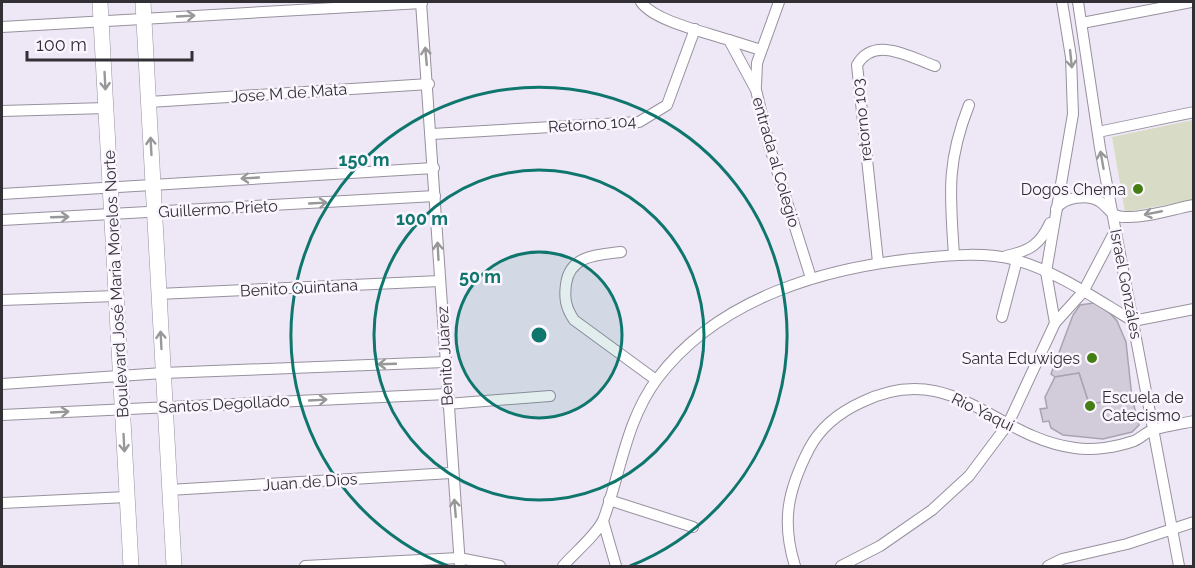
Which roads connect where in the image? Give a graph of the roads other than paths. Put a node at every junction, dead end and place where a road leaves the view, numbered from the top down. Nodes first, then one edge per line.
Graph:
1 (100, 2) edge
2 (143, 2) edge
3 (421, 2) edge
4 (641, 2) edge
5 (779, 2) edge
6 (1062, 2) edge
7 (1078, 2) edge
8 (1191, 2) edge
9 (144, 19) junction
10 (102, 20) junction
11 (1082, 23) junction
12 (2, 27) edge
13 (695, 29) junction
14 (729, 40) junction
15 (761, 50) junction
16 (935, 66) dead end
17 (429, 84) junction
18 (756, 90) junction
19 (149, 102) junction
20 (969, 105) dead end
21 (106, 108) junction
22 (2, 111) edge
23 (1194, 112) edge
24 (1098, 132) junction
25 (432, 134) junction
26 (434, 168) junction
27 (153, 183) junction
28 (111, 186) junction
29 (2, 194) edge
30 (435, 196) junction
31 (1058, 205) junction
32 (1194, 205) edge
33 (154, 213) junction
34 (1112, 215) junction
35 (113, 216) junction
36 (2, 220) edge
37 (1115, 231) junction
38 (621, 252) dead end
39 (954, 255) junction
40 (999, 257) junction
41 (1017, 260) junction
42 (878, 262) junction
43 (1046, 272) junction
44 (811, 278) junction
45 (440, 281) junction
46 (1083, 292) junction
47 (158, 294) junction
48 (116, 296) junction
49 (2, 300) edge
50 (1194, 309) edge
51 (1002, 316) dead end
52 (1133, 321) junction
53 (1055, 323) junction
54 (445, 362) junction
55 (162, 373) junction
56 (120, 376) junction
57 (656, 380) junction
58 (2, 384) edge
59 (550, 396) dead end
60 (447, 399) junction
61 (165, 407) junction
62 (122, 409) junction
63 (2, 415) edge
64 (1194, 421) edge
65 (1008, 424) junction
66 (1152, 430) junction
67 (452, 473) junction
68 (170, 490) junction
69 (127, 497) junction
70 (609, 500) junction
71 (2, 503) edge
72 (603, 521) junction
73 (1194, 522) edge
74 (693, 528) dead end
75 (1172, 528) junction
76 (459, 562) edge
77 (1050, 566) edge
78 (131, 567) edge
79 (174, 567) edge
80 (304, 567) edge
81 (500, 567) edge
82 (563, 567) edge
83 (616, 567) edge
84 (795, 567) edge
85 (841, 567) edge
86 (1179, 567) edge

1 - 10 main road, Boulevard José María Morelos Norte
2 - 9 main road
9 -> 3 street
17 -> 3 street, Benito Juárez
4 - 13 street
5 - 15 street
6 -> 31 street
7 - 11 street, Israel Gonzáles
8 - 11 street
9 - 10 street
9 - 19 main road
10 - 12 street
10 -> 21 main road, Boulevard José María Morelos Norte
11 - 24 street, Israel Gonzáles
13 - 14 street
13 - 25 street, Retorno 104
14 - 15 street
14 - 18 street, entrada al Colegio
15 - 18 street
16 - 42 street, retorno 103
17 - 19 street, Jose M de Mata
17 - 25 street, Benito Juárez
18 - 44 street, entrada al Colegio
27 -> 19 main road
20 - 39 street
21 - 22 street
21 - 28 main road, Boulevard José María Morelos Norte
23 - 24 street
34 -> 24 street, Israel Gonzáles
25 - 26 street, Benito Juárez
26 -> 27 street, Guillermo Prieto
26 - 30 street, Benito Juárez
27 - 28 street, Guillermo Prieto
27 - 33 main road
28 - 29 street, Guillermo Prieto
28 - 35 main road, Boulevard José María Morelos Norte
33 -> 30 street, Guillermo Prieto
45 -> 30 street, Benito Juárez
31 - 34 street
31 - 40 street
31 - 43 street
32 -> 34 street
33 - 35 street, Guillermo Prieto
33 - 47 main road
34 - 37 street, Israel Gonzáles
36 -> 35 street, Guillermo Prieto
35 - 48 main road, Boulevard José María Morelos Norte
37 - 46 street
37 - 52 street, Israel Gonzáles
38 - 57 street
39 - 40 street
39 - 42 street
40 - 41 street
41 - 43 street
41 - 51 street
42 - 44 street
43 - 46 street
43 - 53 street
44 - 57 street
45 - 47 street, Benito Quintana
45 - 54 street, Benito Juárez
46 - 52 street
46 - 53 street
55 -> 47 main road
48 - 49 street
48 - 56 main road, Boulevard José María Morelos Norte
50 - 52 street
52 - 66 street, Israel Gonzáles
53 - 65 street
54 -> 55 street, Santos Degollado
54 - 60 street, Benito Juárez
55 - 56 street, Santos Degollado
55 - 61 main road
56 - 58 street, Santos Degollado
56 - 62 main road, Boulevard José María Morelos Norte
57 - 70 street
59 - 60 street, Santos Degollado
61 -> 60 street, Santos Degollado
60 - 67 street, Benito Juárez
61 - 62 street, Santos Degollado
61 - 68 main road
63 -> 62 street, Santos Degollado
62 -> 69 main road, Boulevard José María Morelos Norte
64 - 66 street, Rio Yaqui
65 - 66 street, Rio Yaqui
65 - 84 street, Rio Yaqui
65 - 85 street
66 - 75 street, Israel Gonzáles
67 - 68 street, Juan de Dios
76 -> 67 street, Benito Juárez
68 - 79 main road
69 - 71 street
69 - 78 main road, Boulevard José María Morelos Norte
70 - 72 street
70 - 74 street
72 - 82 street
72 - 83 street
73 - 75 street
75 - 77 street
75 - 86 street, Israel Gonzáles
76 - 80 street
76 - 81 street

